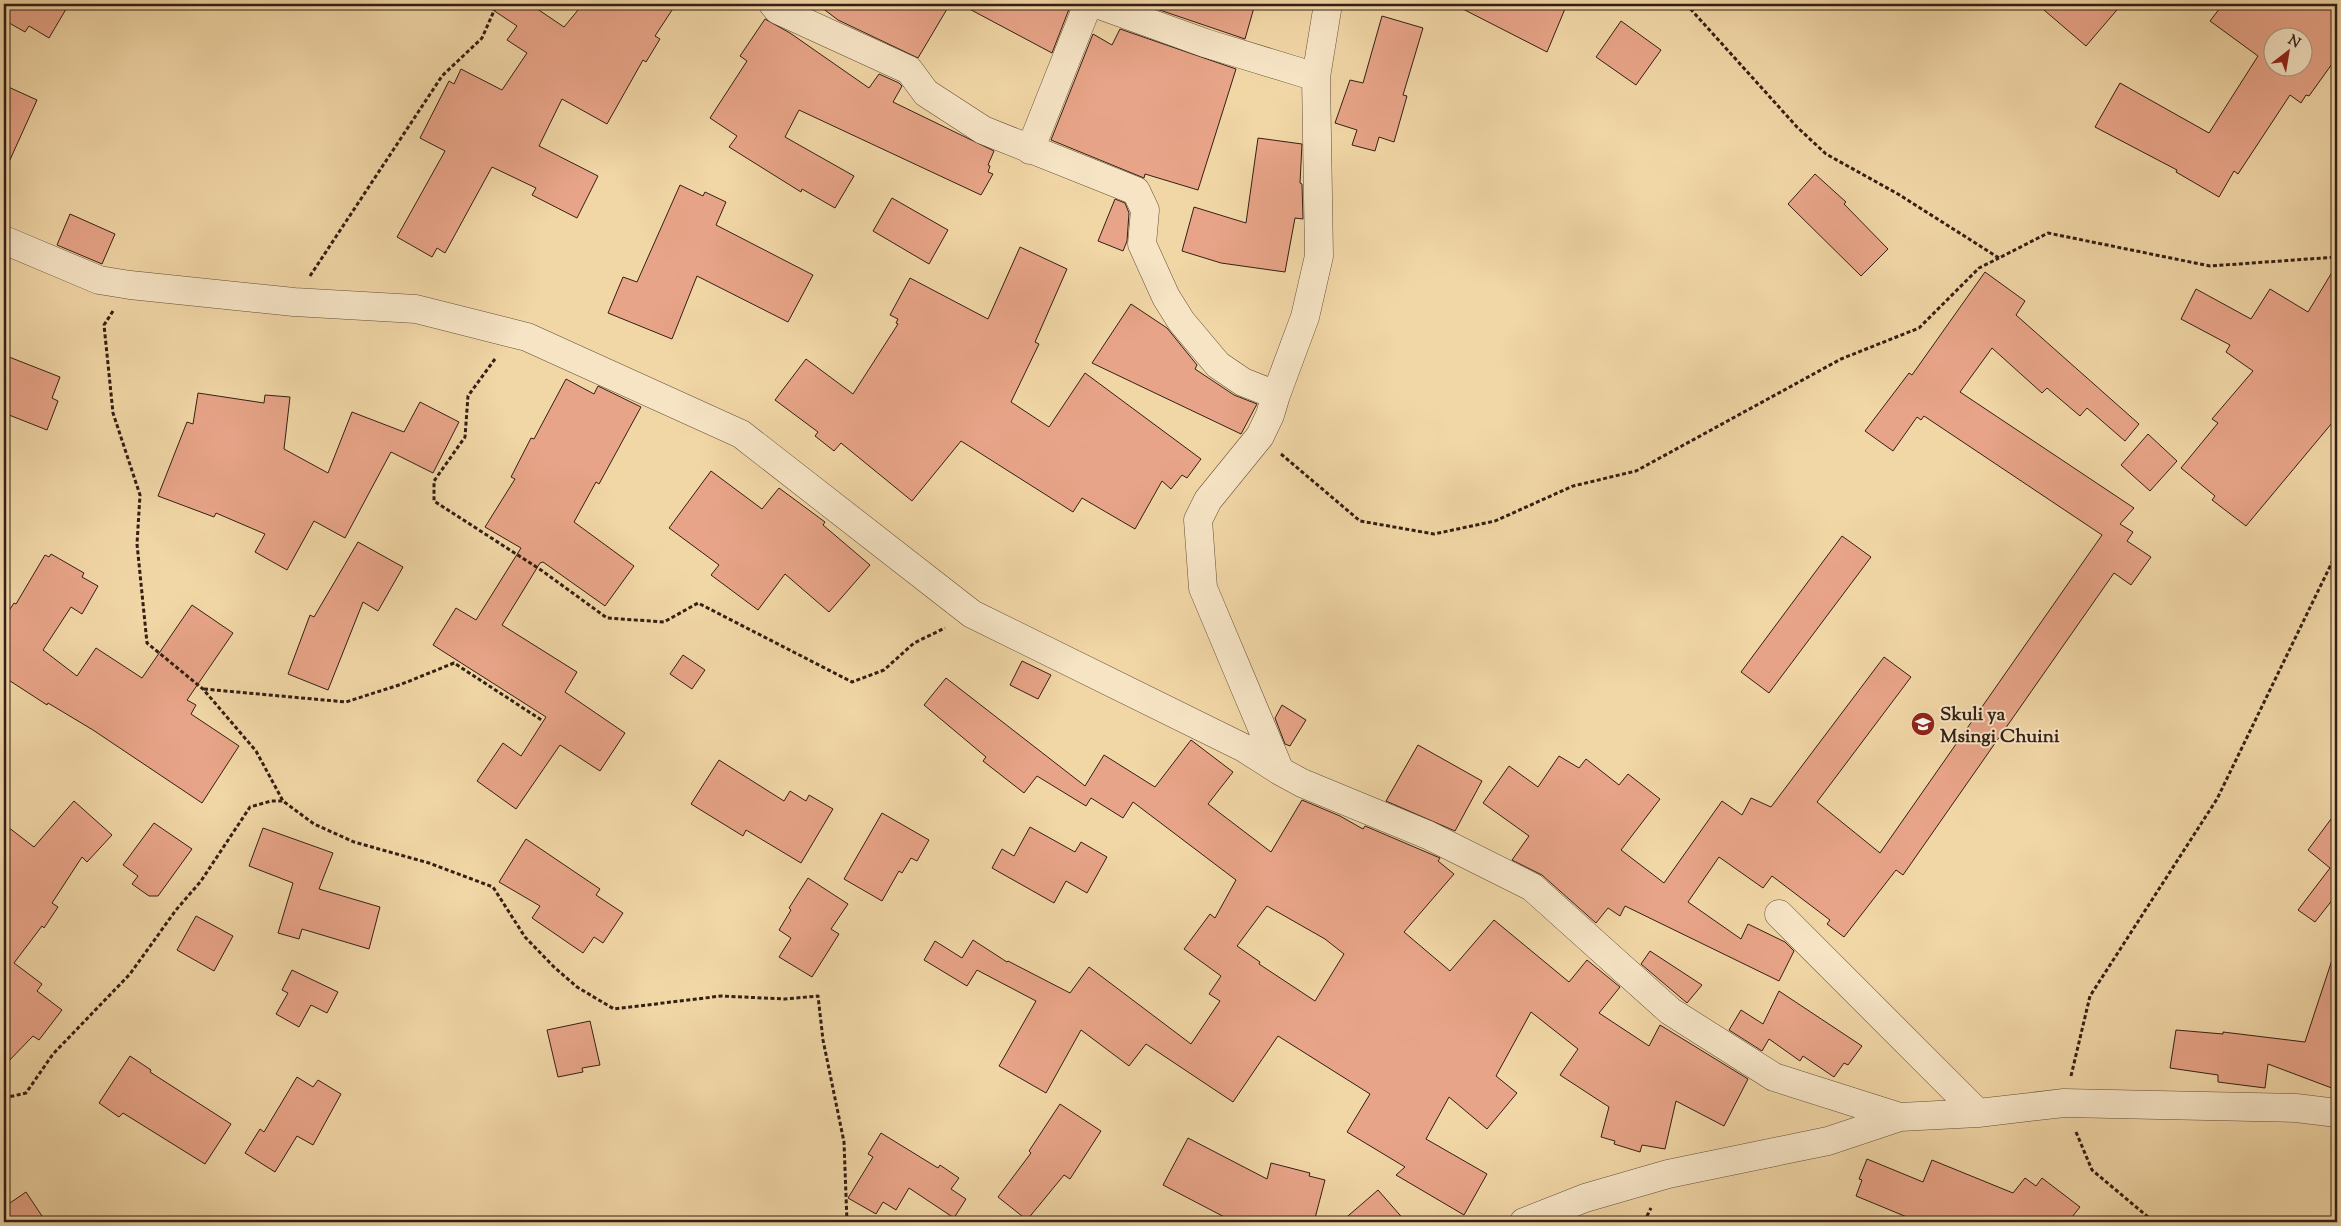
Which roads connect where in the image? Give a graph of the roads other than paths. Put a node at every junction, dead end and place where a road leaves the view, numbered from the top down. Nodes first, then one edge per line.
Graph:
1 (773, 4) edge
2 (1088, 4) edge
3 (1097, 4) edge
4 (1328, 4) edge
5 (1316, 77) junction
6 (1030, 150) junction
7 (4, 240) edge
8 (1276, 395) junction
9 (1280, 772) junction
10 (1779, 914) dead end
11 (1978, 1113) junction
12 (2337, 1113) edge
13 (1900, 1117) junction
14 (1524, 1222) edge

1 - 6 street
2 - 6 street
3 - 5 street
4 - 5 street
5 - 8 street
6 - 8 street
7 - 9 street
8 - 9 street
9 - 13 street
10 - 11 street
11 - 12 street
11 - 13 street
13 - 14 street

